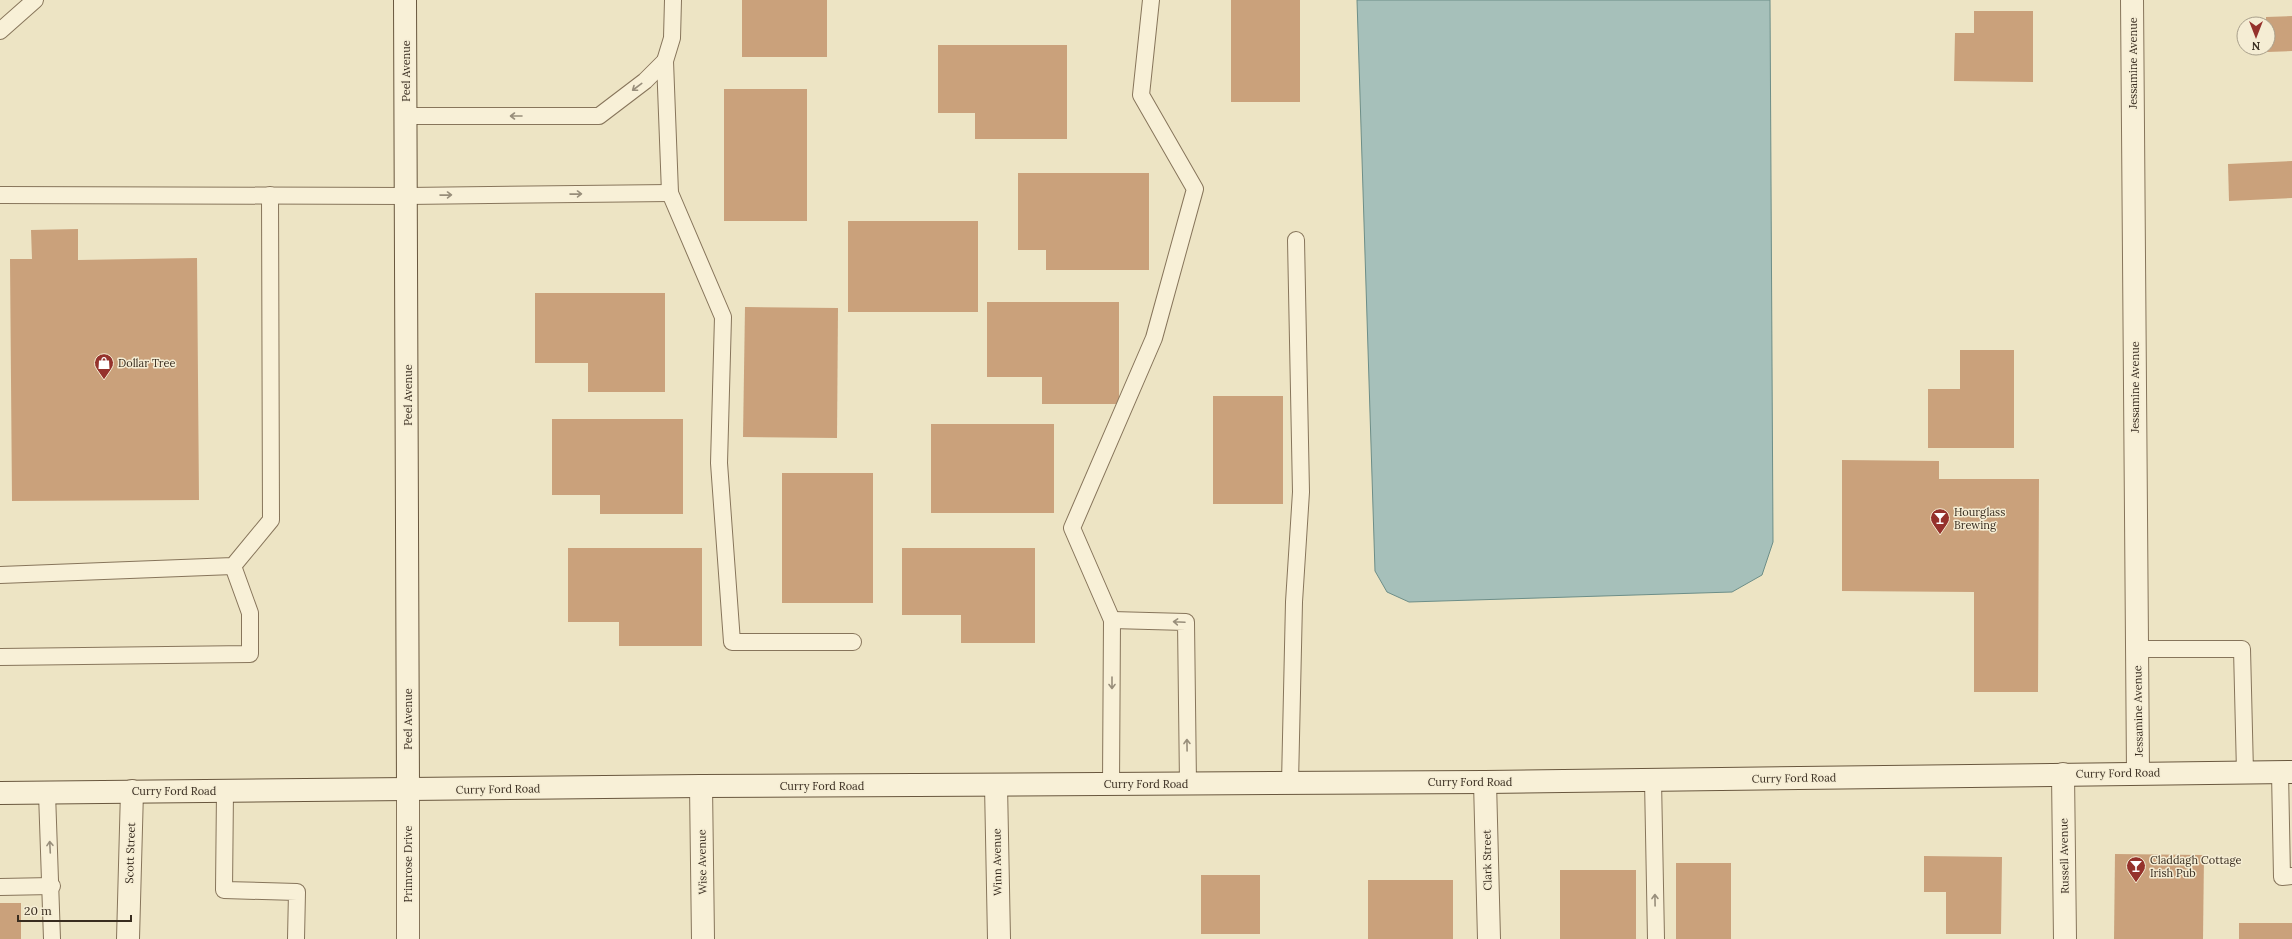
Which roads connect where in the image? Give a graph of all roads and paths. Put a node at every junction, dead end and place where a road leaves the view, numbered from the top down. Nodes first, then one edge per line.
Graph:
1 (405, 0) edge
2 (673, 0) edge
3 (1151, 0) edge
4 (2132, 0) edge
5 (29, 3) edge
6 (0, 31) edge
7 (665, 61) junction
8 (406, 116) junction
9 (670, 193) junction
10 (0, 194) edge
11 (270, 195) junction
12 (407, 196) junction
13 (1296, 240) dead end
14 (233, 566) junction
15 (0, 575) edge
16 (1112, 620) junction
17 (853, 642) dead end
18 (2137, 649) junction
19 (0, 657) edge
20 (2245, 772) junction
21 (2286, 772) edge
22 (2138, 773) junction
23 (2063, 774) junction
24 (1653, 780) junction
25 (1485, 782) junction
26 (1290, 783) junction
27 (1111, 784) junction
28 (1188, 784) junction
29 (996, 785) junction
30 (701, 786) junction
31 (408, 790) junction
32 (132, 791) junction
33 (225, 791) junction
34 (0, 793) edge
35 (47, 793) junction
36 (2292, 876) edge
37 (52, 886) junction
38 (0, 887) edge
39 (52, 939) edge
40 (128, 939) edge
41 (296, 939) edge
42 (408, 939) edge
43 (703, 939) edge
44 (999, 939) edge
45 (1489, 939) edge
46 (1656, 939) edge
47 (2065, 939) edge

1 - 8 street, Peel Avenue
2 - 7 lane
3 - 16 lane
4 - 18 street, Jessamine Avenue
5 - 6 lane
7 -> 8 lane
7 - 9 lane
8 - 12 street, Peel Avenue
12 -> 9 lane
9 - 17 lane
10 - 11 lane
11 - 12 lane
11 - 14 lane
12 - 31 street, Peel Avenue
13 - 26 lane
14 - 15 lane
14 - 19 lane
16 -> 27 lane
28 -> 16 lane
18 - 20 lane
18 - 22 street, Jessamine Avenue
20 - 21 street, Curry Ford Road
20 - 22 street, Curry Ford Road
21 - 36 lane
22 - 23 street, Curry Ford Road
23 - 24 street, Curry Ford Road
23 - 47 street, Russell Avenue
24 - 25 street, Curry Ford Road
46 -> 24 lane
25 - 26 street, Curry Ford Road
25 - 45 street, Clark Street
26 - 28 street, Curry Ford Road
27 - 28 street, Curry Ford Road
27 - 29 street, Curry Ford Road
29 - 30 street, Curry Ford Road
29 - 44 street, Winn Avenue
30 - 31 street, Curry Ford Road
30 - 43 street, Wise Avenue
31 - 33 street, Curry Ford Road
31 - 42 street, Primrose Drive
32 - 33 street, Curry Ford Road
32 - 35 street, Curry Ford Road
32 - 40 street, Scott Street
33 - 41 lane
34 - 35 street, Curry Ford Road
37 -> 35 lane
37 - 38 lane
37 - 39 lane

